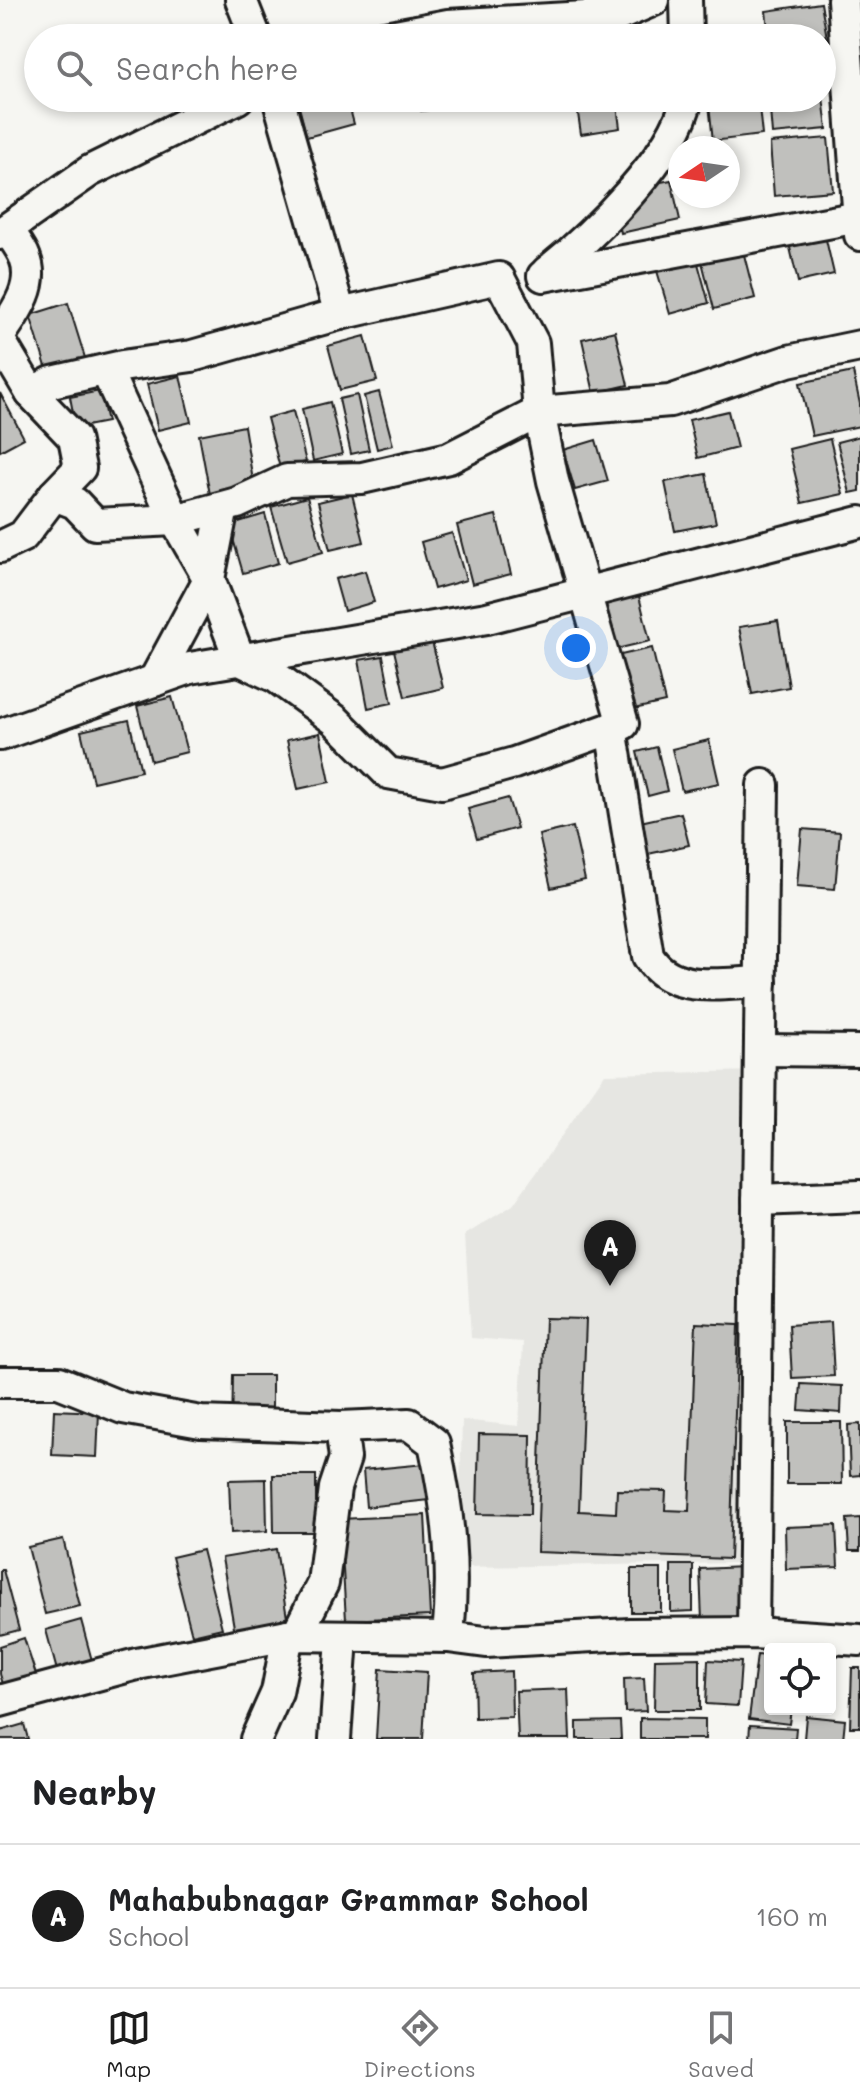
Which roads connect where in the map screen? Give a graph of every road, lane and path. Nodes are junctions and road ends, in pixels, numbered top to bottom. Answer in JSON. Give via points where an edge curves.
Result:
{"nodes":[{"id":1,"x":241,"y":0,"type":"edge"},
{"id":2,"x":654,"y":0,"type":"edge"},
{"id":3,"x":686,"y":0,"type":"edge"},
{"id":4,"x":843,"y":0,"type":"edge"},
{"id":5,"x":250,"y":24,"type":"edge"},
{"id":6,"x":465,"y":24,"type":"edge"},
{"id":7,"x":687,"y":24,"type":"edge"},
{"id":8,"x":210,"y":112,"type":"edge"},
{"id":9,"x":282,"y":112,"type":"edge"},
{"id":10,"x":683,"y":112,"type":"edge"},
{"id":11,"x":859,"y":226,"type":"edge"},
{"id":12,"x":4,"y":232,"type":"edge"},
{"id":13,"x":543,"y":276,"type":"junction"},
{"id":14,"x":511,"y":301,"type":"junction"},
{"id":15,"x":340,"y":314,"type":"junction"},
{"id":16,"x":0,"y":338,"type":"edge"},
{"id":17,"x":860,"y":346,"type":"edge"},
{"id":18,"x":106,"y":370,"type":"junction"},
{"id":19,"x":31,"y":393,"type":"junction"},
{"id":20,"x":539,"y":412,"type":"junction"},
{"id":21,"x":54,"y":495,"type":"junction"},
{"id":22,"x":223,"y":507,"type":"junction"},
{"id":23,"x":175,"y":520,"type":"junction"},
{"id":24,"x":860,"y":522,"type":"edge"},
{"id":25,"x":0,"y":547,"type":"edge"},
{"id":26,"x":209,"y":579,"type":"junction"},
{"id":27,"x":585,"y":593,"type":"junction"},
{"id":28,"x":240,"y":660,"type":"junction"},
{"id":29,"x":154,"y":681,"type":"junction"},
{"id":30,"x":611,"y":728,"type":"junction"},
{"id":31,"x":0,"y":735,"type":"edge"},
{"id":32,"x":763,"y":785,"type":"dead end"},
{"id":33,"x":761,"y":982,"type":"junction"},
{"id":34,"x":760,"y":1050,"type":"junction"},
{"id":35,"x":860,"y":1051,"type":"edge"},
{"id":36,"x":860,"y":1196,"type":"edge"},
{"id":37,"x":758,"y":1200,"type":"junction"},
{"id":38,"x":0,"y":1382,"type":"edge"},
{"id":39,"x":341,"y":1427,"type":"junction"},
{"id":40,"x":753,"y":1633,"type":"junction"},
{"id":41,"x":292,"y":1636,"type":"junction"},
{"id":42,"x":448,"y":1637,"type":"junction"},
{"id":43,"x":342,"y":1638,"type":"junction"},
{"id":44,"x":860,"y":1640,"type":"edge"},
{"id":45,"x":0,"y":1701,"type":"edge"},
{"id":46,"x":256,"y":1739,"type":"edge"},
{"id":47,"x":335,"y":1739,"type":"edge"}],
"edges":[{"from":1,"to":5,"type":"street"},
{"from":2,"to":6,"type":"street","via":[[619,15]]},
{"from":3,"to":7,"type":"street"},
{"from":4,"to":11,"type":"street"},
{"from":8,"to":12,"type":"street","via":[[90,171]]},
{"from":9,"to":15,"type":"street"},
{"from":10,"to":13,"type":"street","via":[[662,154],[582,244]]},
{"from":11,"to":13,"type":"street"},
{"from":12,"to":16,"type":"street","via":[[26,259],[28,284]]},
{"from":13,"to":14,"type":"street"},
{"from":14,"to":15,"type":"street","via":[[499,278]]},
{"from":14,"to":20,"type":"street","via":[[533,343]]},
{"from":15,"to":18,"type":"street","via":[[192,356]]},
{"from":16,"to":19,"type":"street"},
{"from":17,"to":20,"type":"street","via":[[788,361],[670,401]]},
{"from":18,"to":19,"type":"street","via":[[52,382]]},
{"from":18,"to":23,"type":"street"},
{"from":19,"to":21,"type":"street","via":[[74,438],[80,468]]},
{"from":20,"to":22,"type":"street","via":[[449,458],[362,478],[287,480]]},
{"from":20,"to":27,"type":"street"},
{"from":21,"to":23,"type":"street","via":[[75,503],[95,524]]},
{"from":21,"to":25,"type":"street","via":[[23,536]]},
{"from":22,"to":23,"type":"street"},
{"from":22,"to":26,"type":"street"},
{"from":23,"to":26,"type":"street"},
{"from":24,"to":27,"type":"street"},
{"from":26,"to":28,"type":"street"},
{"from":26,"to":29,"type":"street"},
{"from":27,"to":28,"type":"street","via":[[487,618]]},
{"from":27,"to":30,"type":"street","via":[[623,724]]},
{"from":28,"to":29,"type":"street","via":[[190,668]]},
{"from":28,"to":30,"type":"street","via":[[276,677],[335,720],[388,773],[442,783]]},
{"from":29,"to":31,"type":"street"},
{"from":30,"to":33,"type":"street","via":[[648,956],[667,977],[690,984]]},
{"from":32,"to":33,"type":"street"},
{"from":33,"to":34,"type":"street"},
{"from":34,"to":35,"type":"street"},
{"from":34,"to":37,"type":"street"},
{"from":36,"to":37,"type":"street"},
{"from":37,"to":40,"type":"street"},
{"from":38,"to":39,"type":"street","via":[[59,1382],[123,1408],[201,1422]]},
{"from":39,"to":41,"type":"street","via":[[345,1458],[335,1488],[323,1583]]},
{"from":39,"to":42,"type":"street","via":[[409,1424],[434,1443],[448,1503],[453,1589]]},
{"from":40,"to":42,"type":"street","via":[[486,1642]]},
{"from":40,"to":44,"type":"street"},
{"from":41,"to":43,"type":"street"},
{"from":41,"to":45,"type":"street","via":[[137,1664]]},
{"from":41,"to":46,"type":"street","via":[[277,1692]]},
{"from":42,"to":43,"type":"street"},
{"from":43,"to":47,"type":"street"}]}
